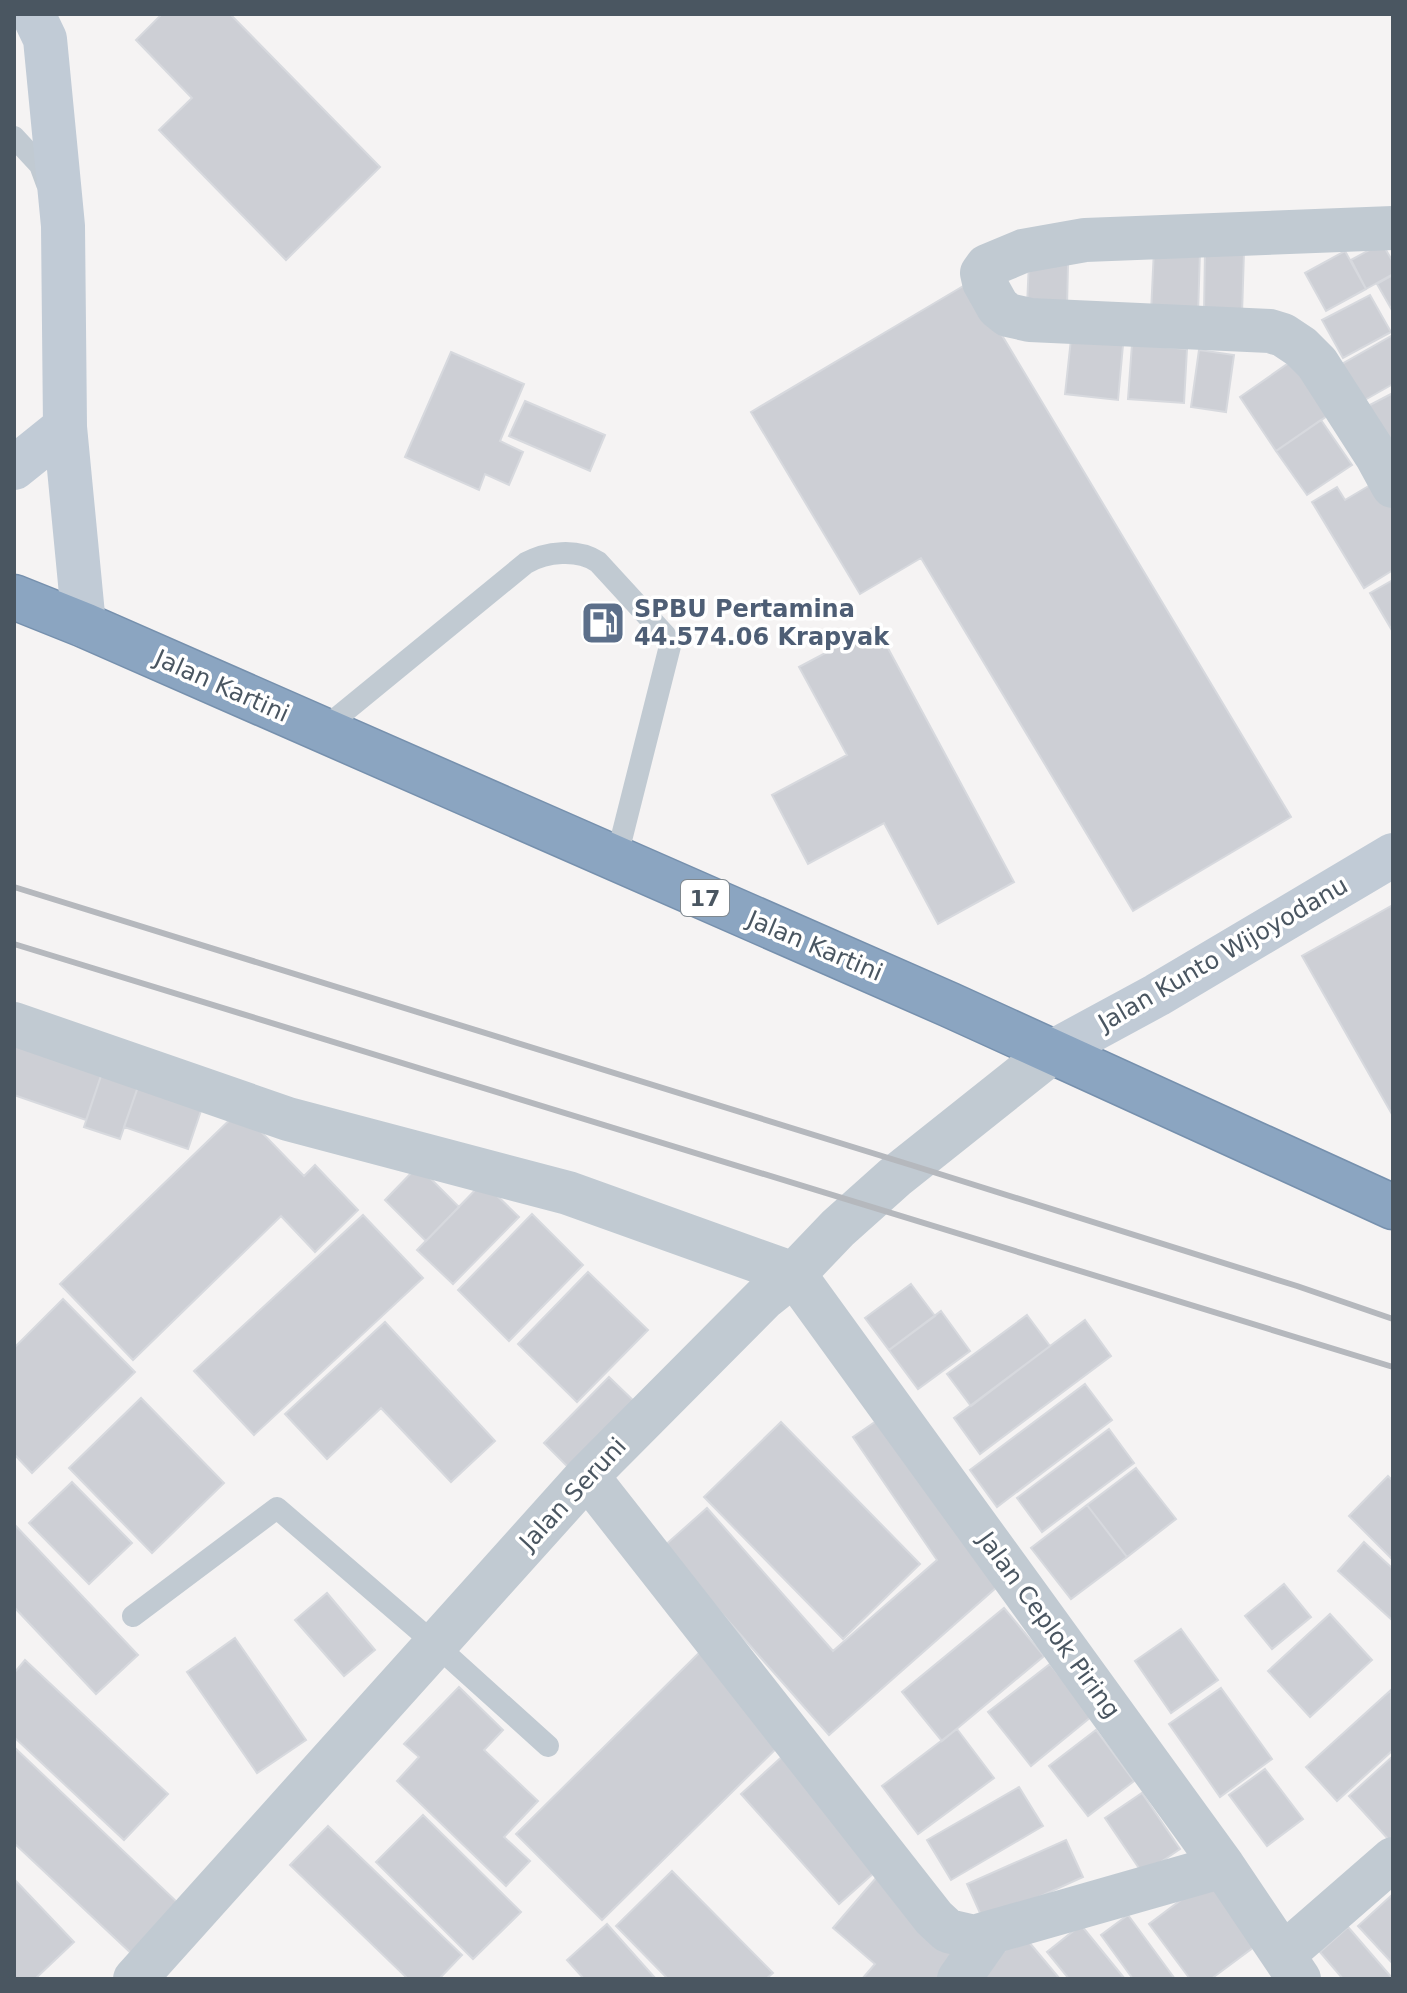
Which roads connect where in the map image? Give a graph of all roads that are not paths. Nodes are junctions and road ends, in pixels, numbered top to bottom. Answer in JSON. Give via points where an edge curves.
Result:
{"nodes":[{"id":1,"x":33,"y":14,"type":"edge"},
{"id":2,"x":14,"y":137,"type":"edge"},
{"id":3,"x":63,"y":226,"type":"junction"},
{"id":4,"x":1393,"y":228,"type":"edge"},
{"id":5,"x":65,"y":427,"type":"junction"},
{"id":6,"x":14,"y":468,"type":"edge"},
{"id":7,"x":1393,"y":486,"type":"edge"},
{"id":8,"x":14,"y":597,"type":"edge"},
{"id":9,"x":84,"y":625,"type":"junction"},
{"id":10,"x":322,"y":730,"type":"junction"},
{"id":11,"x":1393,"y":855,"type":"edge"},
{"id":12,"x":616,"y":860,"type":"junction"},
{"id":13,"x":14,"y":1024,"type":"edge"},
{"id":14,"x":1052,"y":1052,"type":"junction"},
{"id":15,"x":1393,"y":1207,"type":"edge"},
{"id":16,"x":794,"y":1274,"type":"junction"},
{"id":17,"x":587,"y":1476,"type":"junction"},
{"id":18,"x":133,"y":1616,"type":"dead end"},
{"id":19,"x":436,"y":1645,"type":"junction"},
{"id":20,"x":548,"y":1746,"type":"dead end"},
{"id":21,"x":1393,"y":1859,"type":"edge"},
{"id":22,"x":1223,"y":1866,"type":"junction"},
{"id":23,"x":991,"y":1933,"type":"junction"},
{"id":24,"x":1291,"y":1967,"type":"edge"},
{"id":25,"x":135,"y":1979,"type":"edge"},
{"id":26,"x":959,"y":1979,"type":"edge"}],
"edges":[{"from":1,"to":3,"type":"street","via":[[45,39]]},
{"from":2,"to":3,"type":"lane","via":[[40,165]]},
{"from":3,"to":5,"type":"street"},
{"from":4,"to":7,"type":"street","via":[[1085,240],[1023,251],[996,260],[982,273],[998,307],[1030,320],[1283,335],[1317,363]]},
{"from":5,"to":6,"type":"street"},
{"from":5,"to":9,"type":"street"},
{"from":8,"to":9,"type":"highway","name":"Jalan Kartini","number":"17"},
{"from":9,"to":10,"type":"highway","name":"Jalan Kartini","number":"17"},
{"from":10,"to":12,"type":"highway","name":"Jalan Kartini","number":"17"},
{"from":10,"to":12,"type":"lane","via":[[526,563],[574,553],[590,556],[670,646]]},
{"from":11,"to":14,"type":"street","name":"Jalan Kunto Wijoyodanu"},
{"from":12,"to":14,"type":"highway","name":"Jalan Kartini","number":"17"},
{"from":13,"to":16,"type":"street","via":[[288,1119],[568,1193]]},
{"from":14,"to":15,"type":"highway","name":"Jalan Kartini","number":"17"},
{"from":14,"to":16,"type":"street","name":"Jalan Seruni","via":[[884,1187]]},
{"from":16,"to":17,"type":"street","name":"Jalan Seruni"},
{"from":16,"to":22,"type":"street","name":"Jalan Ceplok Piring"},
{"from":17,"to":19,"type":"street","name":"Jalan Seruni"},
{"from":17,"to":23,"type":"street","via":[[934,1918],[960,1935]]},
{"from":18,"to":19,"type":"lane","via":[[277,1508]]},
{"from":19,"to":20,"type":"lane"},
{"from":19,"to":25,"type":"street","name":"Jalan Seruni"},
{"from":21,"to":24,"type":"street"},
{"from":22,"to":23,"type":"street"},
{"from":22,"to":24,"type":"street","name":"Jalan Ceplok Piring"},
{"from":23,"to":26,"type":"street"}]}
